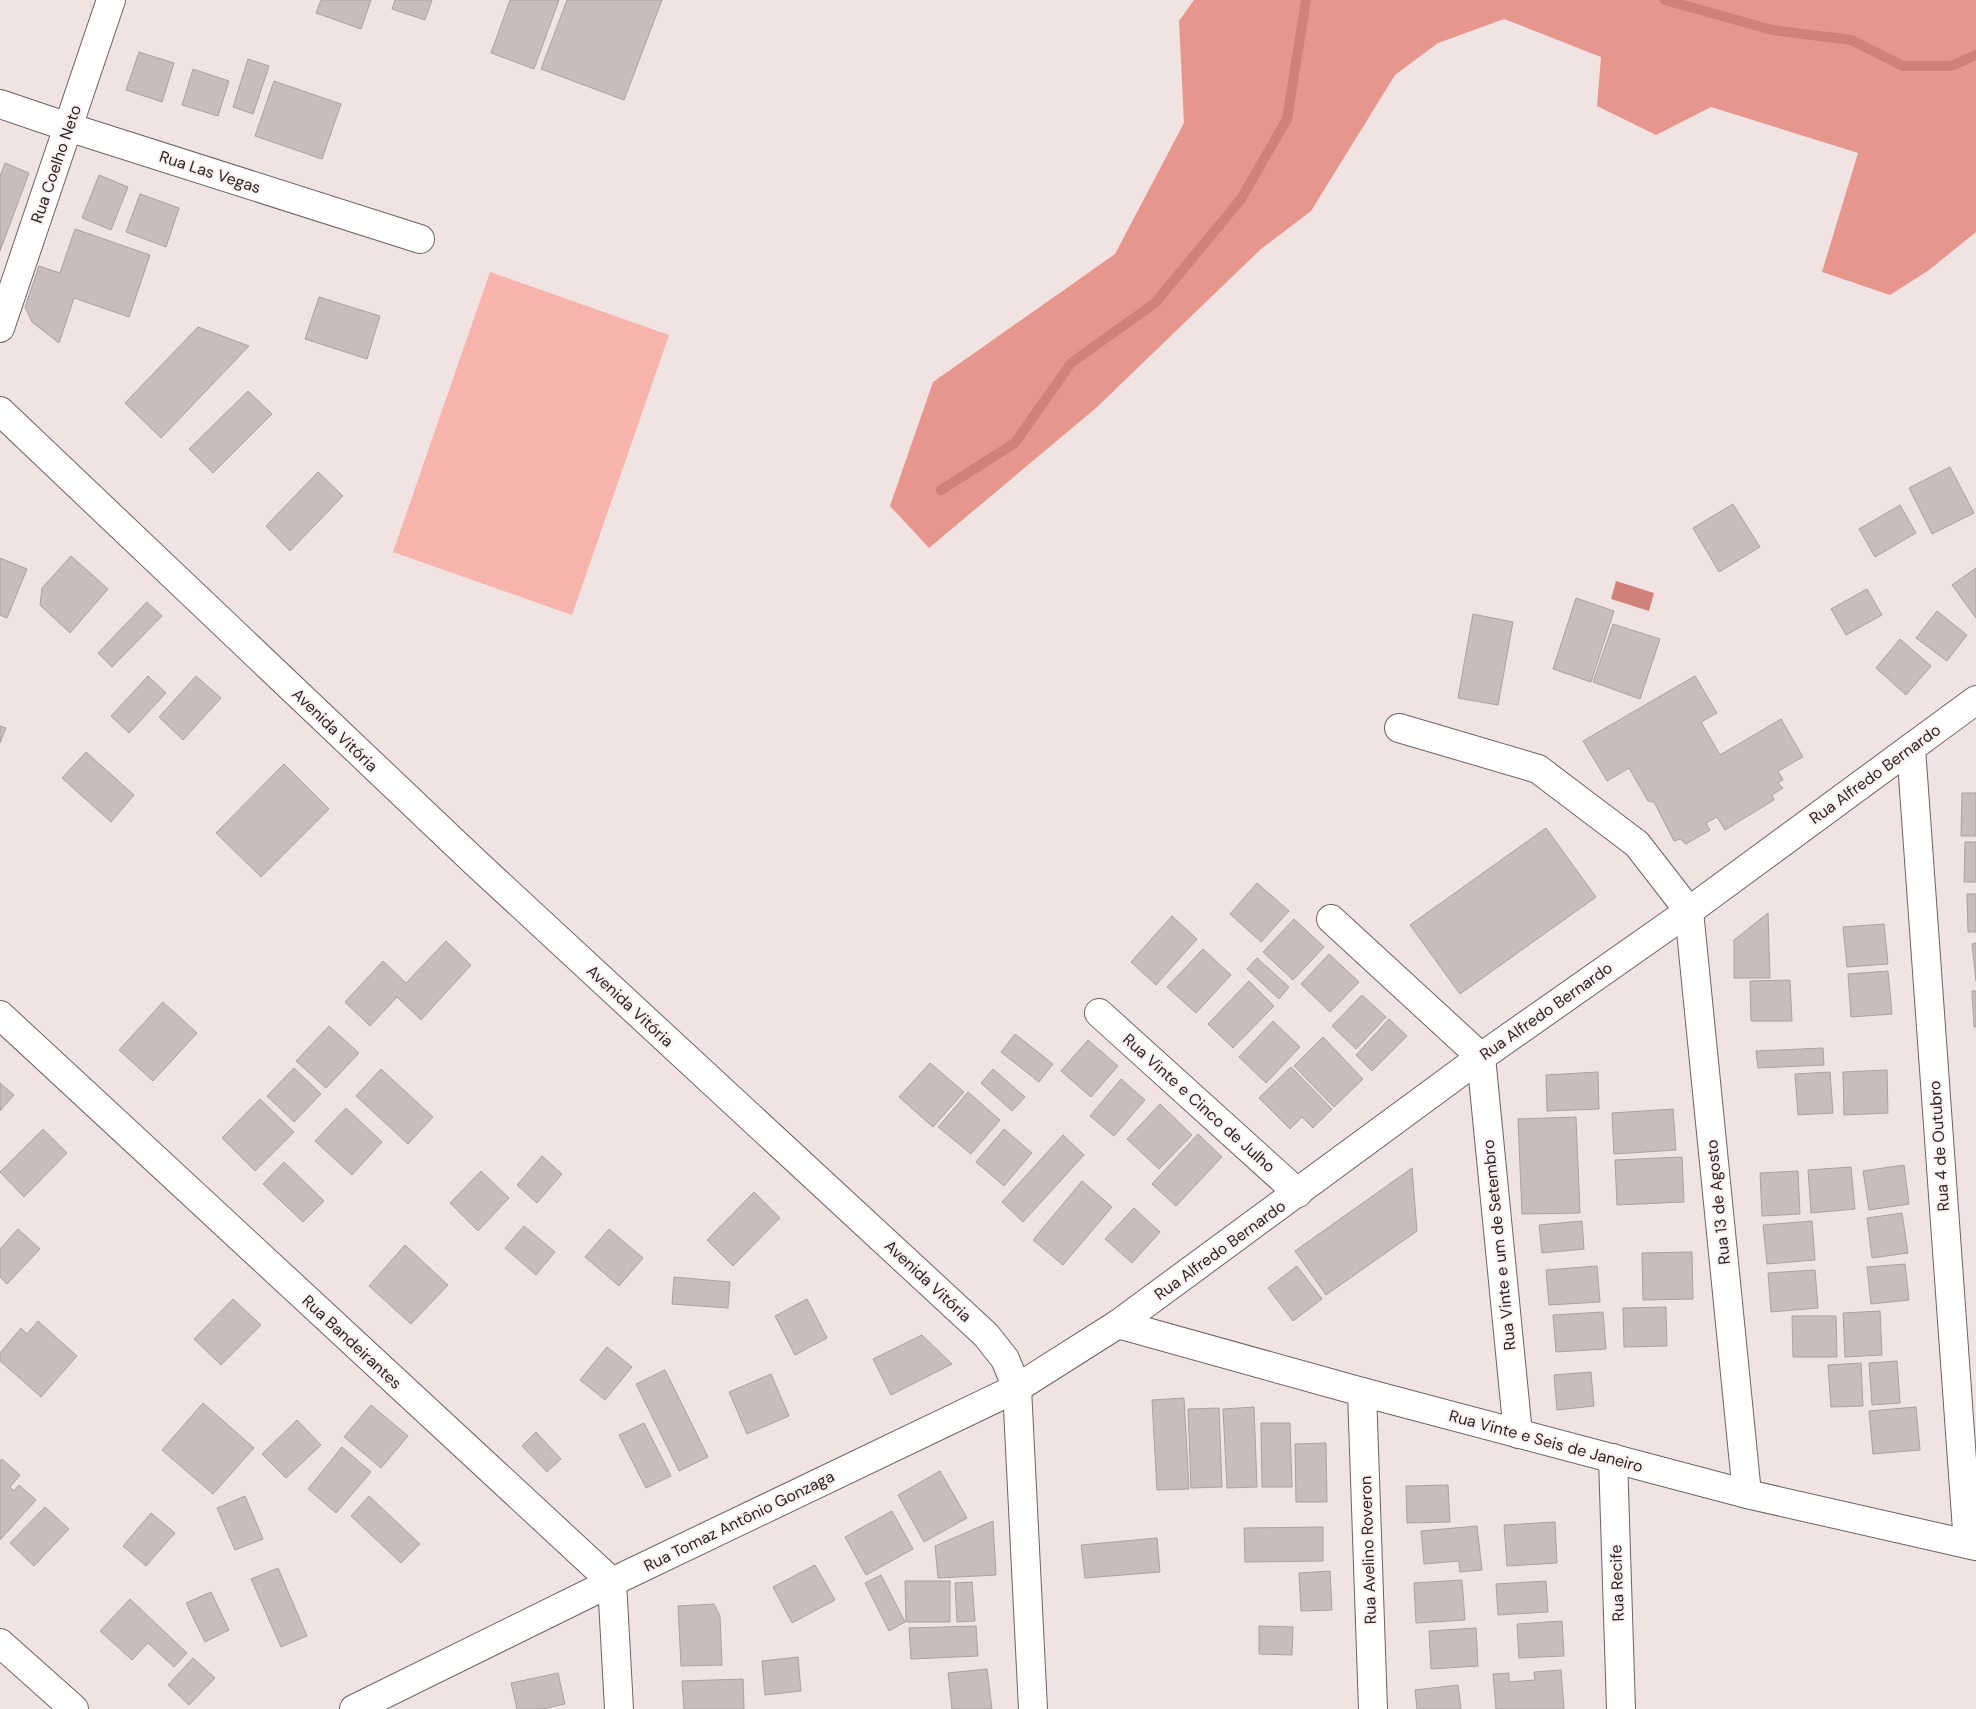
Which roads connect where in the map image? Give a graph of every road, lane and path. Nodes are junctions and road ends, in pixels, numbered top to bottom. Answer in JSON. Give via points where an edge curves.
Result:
{"nodes":[{"id":1,"x":111,"y":0,"type":"edge"},
{"id":2,"x":0,"y":104,"type":"edge"},
{"id":3,"x":68,"y":128,"type":"junction"},
{"id":4,"x":420,"y":239,"type":"dead end"},
{"id":5,"x":0,"y":328,"type":"edge"},
{"id":6,"x":0,"y":411,"type":"edge"},
{"id":7,"x":1976,"y":700,"type":"edge"},
{"id":8,"x":1398,"y":728,"type":"dead end"},
{"id":9,"x":1911,"y":748,"type":"junction"},
{"id":10,"x":1688,"y":911,"type":"junction"},
{"id":11,"x":1331,"y":919,"type":"dead end"},
{"id":12,"x":1099,"y":1013,"type":"dead end"},
{"id":13,"x":0,"y":1015,"type":"edge"},
{"id":14,"x":1481,"y":1057,"type":"junction"},
{"id":15,"x":1298,"y":1193,"type":"junction"},
{"id":16,"x":1118,"y":1324,"type":"junction"},
{"id":17,"x":1017,"y":1388,"type":"junction"},
{"id":18,"x":1362,"y":1392,"type":"junction"},
{"id":19,"x":1518,"y":1434,"type":"junction"},
{"id":20,"x":1613,"y":1458,"type":"junction"},
{"id":21,"x":1747,"y":1494,"type":"junction"},
{"id":22,"x":1972,"y":1545,"type":"edge"},
{"id":23,"x":612,"y":1582,"type":"junction"},
{"id":24,"x":0,"y":1643,"type":"edge"},
{"id":25,"x":74,"y":1709,"type":"edge"},
{"id":26,"x":354,"y":1709,"type":"edge"},
{"id":27,"x":620,"y":1709,"type":"edge"},
{"id":28,"x":1033,"y":1709,"type":"edge"},
{"id":29,"x":1373,"y":1709,"type":"edge"},
{"id":30,"x":1621,"y":1709,"type":"edge"}],
"edges":[{"from":1,"to":3,"type":"street","name":"Rua Coelho Neto"},
{"from":2,"to":3,"type":"street","name":"Rua Las Vegas"},
{"from":3,"to":4,"type":"street","name":"Rua Las Vegas"},
{"from":3,"to":5,"type":"street","name":"Rua Coelho Neto"},
{"from":6,"to":17,"type":"street","name":"Avenida Vitória","via":[[477,864],[986,1335],[1005,1359]]},
{"from":7,"to":9,"type":"street","name":"Rua Alfredo Bernardo"},
{"from":8,"to":10,"type":"street","via":[[1538,769],[1637,844]]},
{"from":9,"to":10,"type":"street","name":"Rua Alfredo Bernardo"},
{"from":9,"to":22,"type":"street","name":"Rua 4 de Outubro"},
{"from":10,"to":14,"type":"street","name":"Rua Alfredo Bernardo"},
{"from":10,"to":21,"type":"street","name":"Rua 13 de Agosto"},
{"from":11,"to":14,"type":"street"},
{"from":12,"to":15,"type":"street","name":"Rua Vinte e Cinco de Julho"},
{"from":13,"to":23,"type":"street","name":"Rua Bandeirantes"},
{"from":14,"to":15,"type":"street","name":"Rua Alfredo Bernardo"},
{"from":14,"to":19,"type":"street","name":"Rua Vinte e um de Setembro"},
{"from":15,"to":16,"type":"street","name":"Rua Alfredo Bernardo"},
{"from":16,"to":17,"type":"street","name":"Rua Tomaz Antônio Gonzaga"},
{"from":16,"to":18,"type":"street","name":"Rua Vinte e Seis de Janeiro"},
{"from":17,"to":23,"type":"street","name":"Rua Tomaz Antônio Gonzaga"},
{"from":17,"to":28,"type":"street","name":"Avenida Vitória"},
{"from":18,"to":19,"type":"street","name":"Rua Vinte e Seis de Janeiro"},
{"from":18,"to":29,"type":"street","name":"Rua Avelino Roveron"},
{"from":19,"to":20,"type":"street","name":"Rua Vinte e Seis de Janeiro"},
{"from":20,"to":21,"type":"street","name":"Rua Vinte e Seis de Janeiro"},
{"from":20,"to":30,"type":"street","name":"Rua Recife"},
{"from":21,"to":22,"type":"street","name":"Rua Vinte e Seis de Janeiro"},
{"from":23,"to":26,"type":"street","name":"Rua Tomaz Antônio Gonzaga"},
{"from":23,"to":27,"type":"street"},
{"from":24,"to":25,"type":"street"}]}
